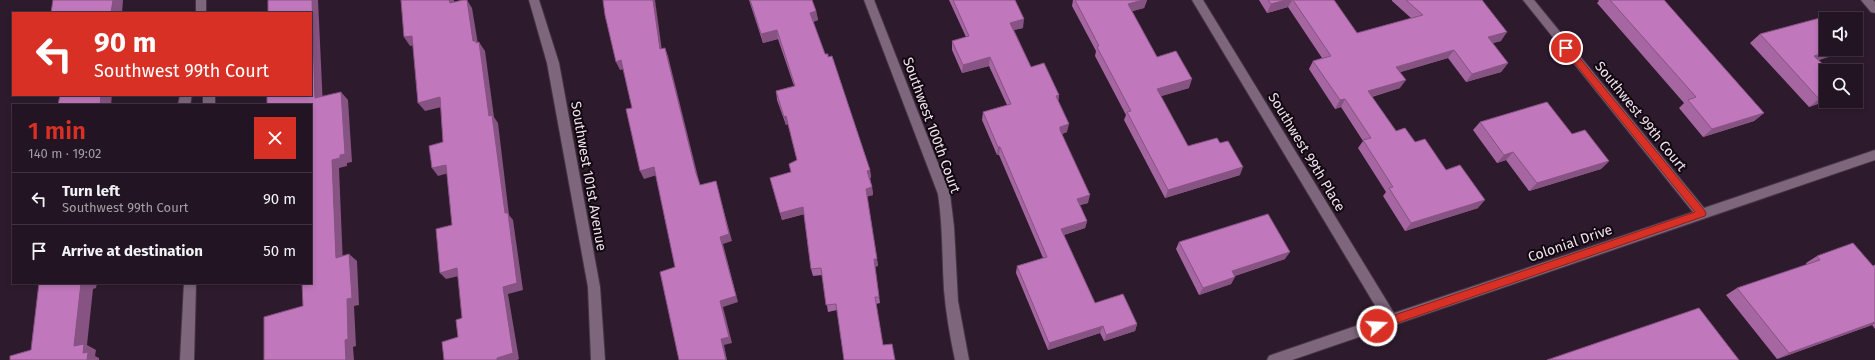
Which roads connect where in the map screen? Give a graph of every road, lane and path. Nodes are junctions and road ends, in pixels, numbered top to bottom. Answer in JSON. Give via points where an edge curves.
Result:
{"nodes":[{"id":1,"x":201,"y":0,"type":"edge"},
{"id":2,"x":534,"y":0,"type":"edge"},
{"id":3,"x":869,"y":0,"type":"edge"},
{"id":4,"x":1197,"y":0,"type":"edge"},
{"id":5,"x":1528,"y":0,"type":"edge"},
{"id":6,"x":1866,"y":0,"type":"edge"},
{"id":7,"x":1875,"y":9,"type":"edge"},
{"id":8,"x":201,"y":12,"type":"edge"},
{"id":9,"x":1875,"y":155,"type":"edge"},
{"id":10,"x":1702,"y":214,"type":"junction"},
{"id":11,"x":190,"y":284,"type":"edge"},
{"id":12,"x":1392,"y":320,"type":"junction"},
{"id":13,"x":187,"y":360,"type":"edge"},
{"id":14,"x":598,"y":360,"type":"edge"},
{"id":15,"x":962,"y":360,"type":"edge"},
{"id":16,"x":1274,"y":360,"type":"edge"}],
"edges":[{"from":1,"to":8,"type":"street"},
{"from":2,"to":14,"type":"street","name":"Southwest 101st Avenue","via":[[553,63],[594,287],[598,318]]},
{"from":3,"to":15,"type":"street","name":"Southwest 100th Court","via":[[944,194],[950,228],[952,310]]},
{"from":4,"to":12,"type":"street","name":"Southwest 99th Place"},
{"from":5,"to":10,"type":"street","name":"Southwest 99th Court"},
{"from":6,"to":7,"type":"street"},
{"from":9,"to":10,"type":"street","name":"Colonial Drive"},
{"from":10,"to":12,"type":"street","name":"Colonial Drive"},
{"from":11,"to":13,"type":"street"},
{"from":12,"to":16,"type":"street","name":"Colonial Drive"}]}
